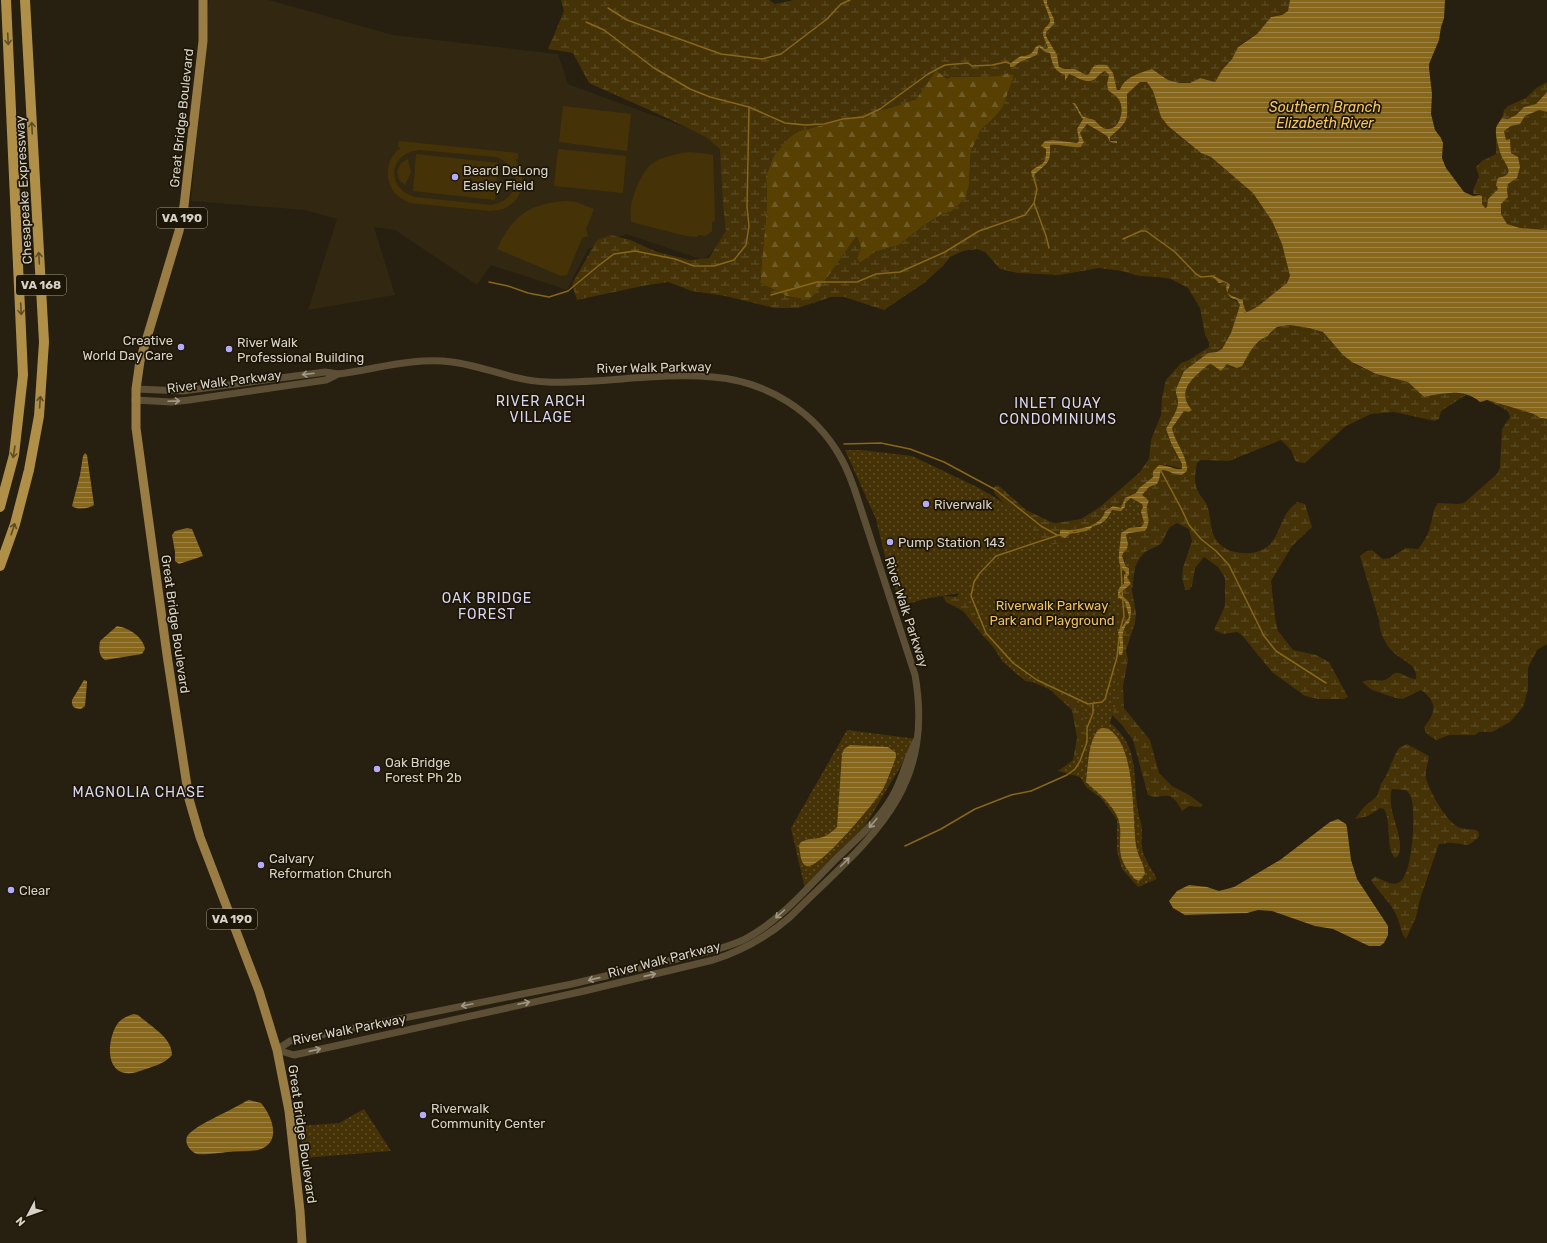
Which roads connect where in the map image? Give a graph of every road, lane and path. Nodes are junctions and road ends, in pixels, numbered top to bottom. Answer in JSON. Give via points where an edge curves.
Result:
{"nodes":[{"id":1,"x":6,"y":0,"type":"edge"},
{"id":2,"x":25,"y":0,"type":"edge"},
{"id":3,"x":203,"y":0,"type":"edge"},
{"id":4,"x":338,"y":374,"type":"junction"},
{"id":5,"x":136,"y":389,"type":"junction"},
{"id":6,"x":135,"y":400,"type":"junction"},
{"id":7,"x":0,"y":507,"type":"edge"},
{"id":8,"x":0,"y":566,"type":"edge"},
{"id":9,"x":917,"y":739,"type":"junction"},
{"id":10,"x":277,"y":1050,"type":"junction"},
{"id":11,"x":302,"y":1243,"type":"edge"}],
"edges":[{"from":1,"to":7,"type":"highway","name":"Chesapeake Expressway","number":"VA 168","one_way":true,"via":[[23,375],[14,455]]},
{"from":8,"to":2,"type":"highway","name":"Chesapeake Expressway","number":"VA 168","one_way":true,"via":[[15,524],[29,470],[39,416],[44,342]]},
{"from":3,"to":5,"type":"main road","name":"Great Bridge Boulevard","number":"VA 190","via":[[204,36],[184,206],[145,342]]},
{"from":4,"to":5,"type":"street","name":"River Walk Parkway","one_way":true,"via":[[325,372],[183,391]]},
{"from":6,"to":4,"type":"street","name":"River Walk Parkway","one_way":true,"via":[[189,400],[326,380]]},
{"from":4,"to":9,"type":"street","name":"River Walk Parkway","via":[[442,361],[543,382],[713,376],[753,384],[784,399],[799,409],[823,432],[850,476],[912,663],[919,703]]},
{"from":5,"to":6,"type":"main road","name":"Great Bridge Boulevard","number":"VA 190"},
{"from":6,"to":10,"type":"main road","name":"Great Bridge Boulevard","number":"VA 190","via":[[140,461],[189,799],[200,837],[259,990]]},
{"from":9,"to":10,"type":"street","name":"River Walk Parkway","one_way":true,"via":[[900,783],[868,828],[780,915],[737,943],[572,984],[290,1041]]},
{"from":10,"to":9,"type":"street","name":"River Walk Parkway","one_way":true,"via":[[294,1055],[713,960],[743,949],[778,928],[878,828],[906,784]]},
{"from":10,"to":11,"type":"main road","name":"Great Bridge Boulevard","number":"VA 190","via":[[289,1111]]}]}
